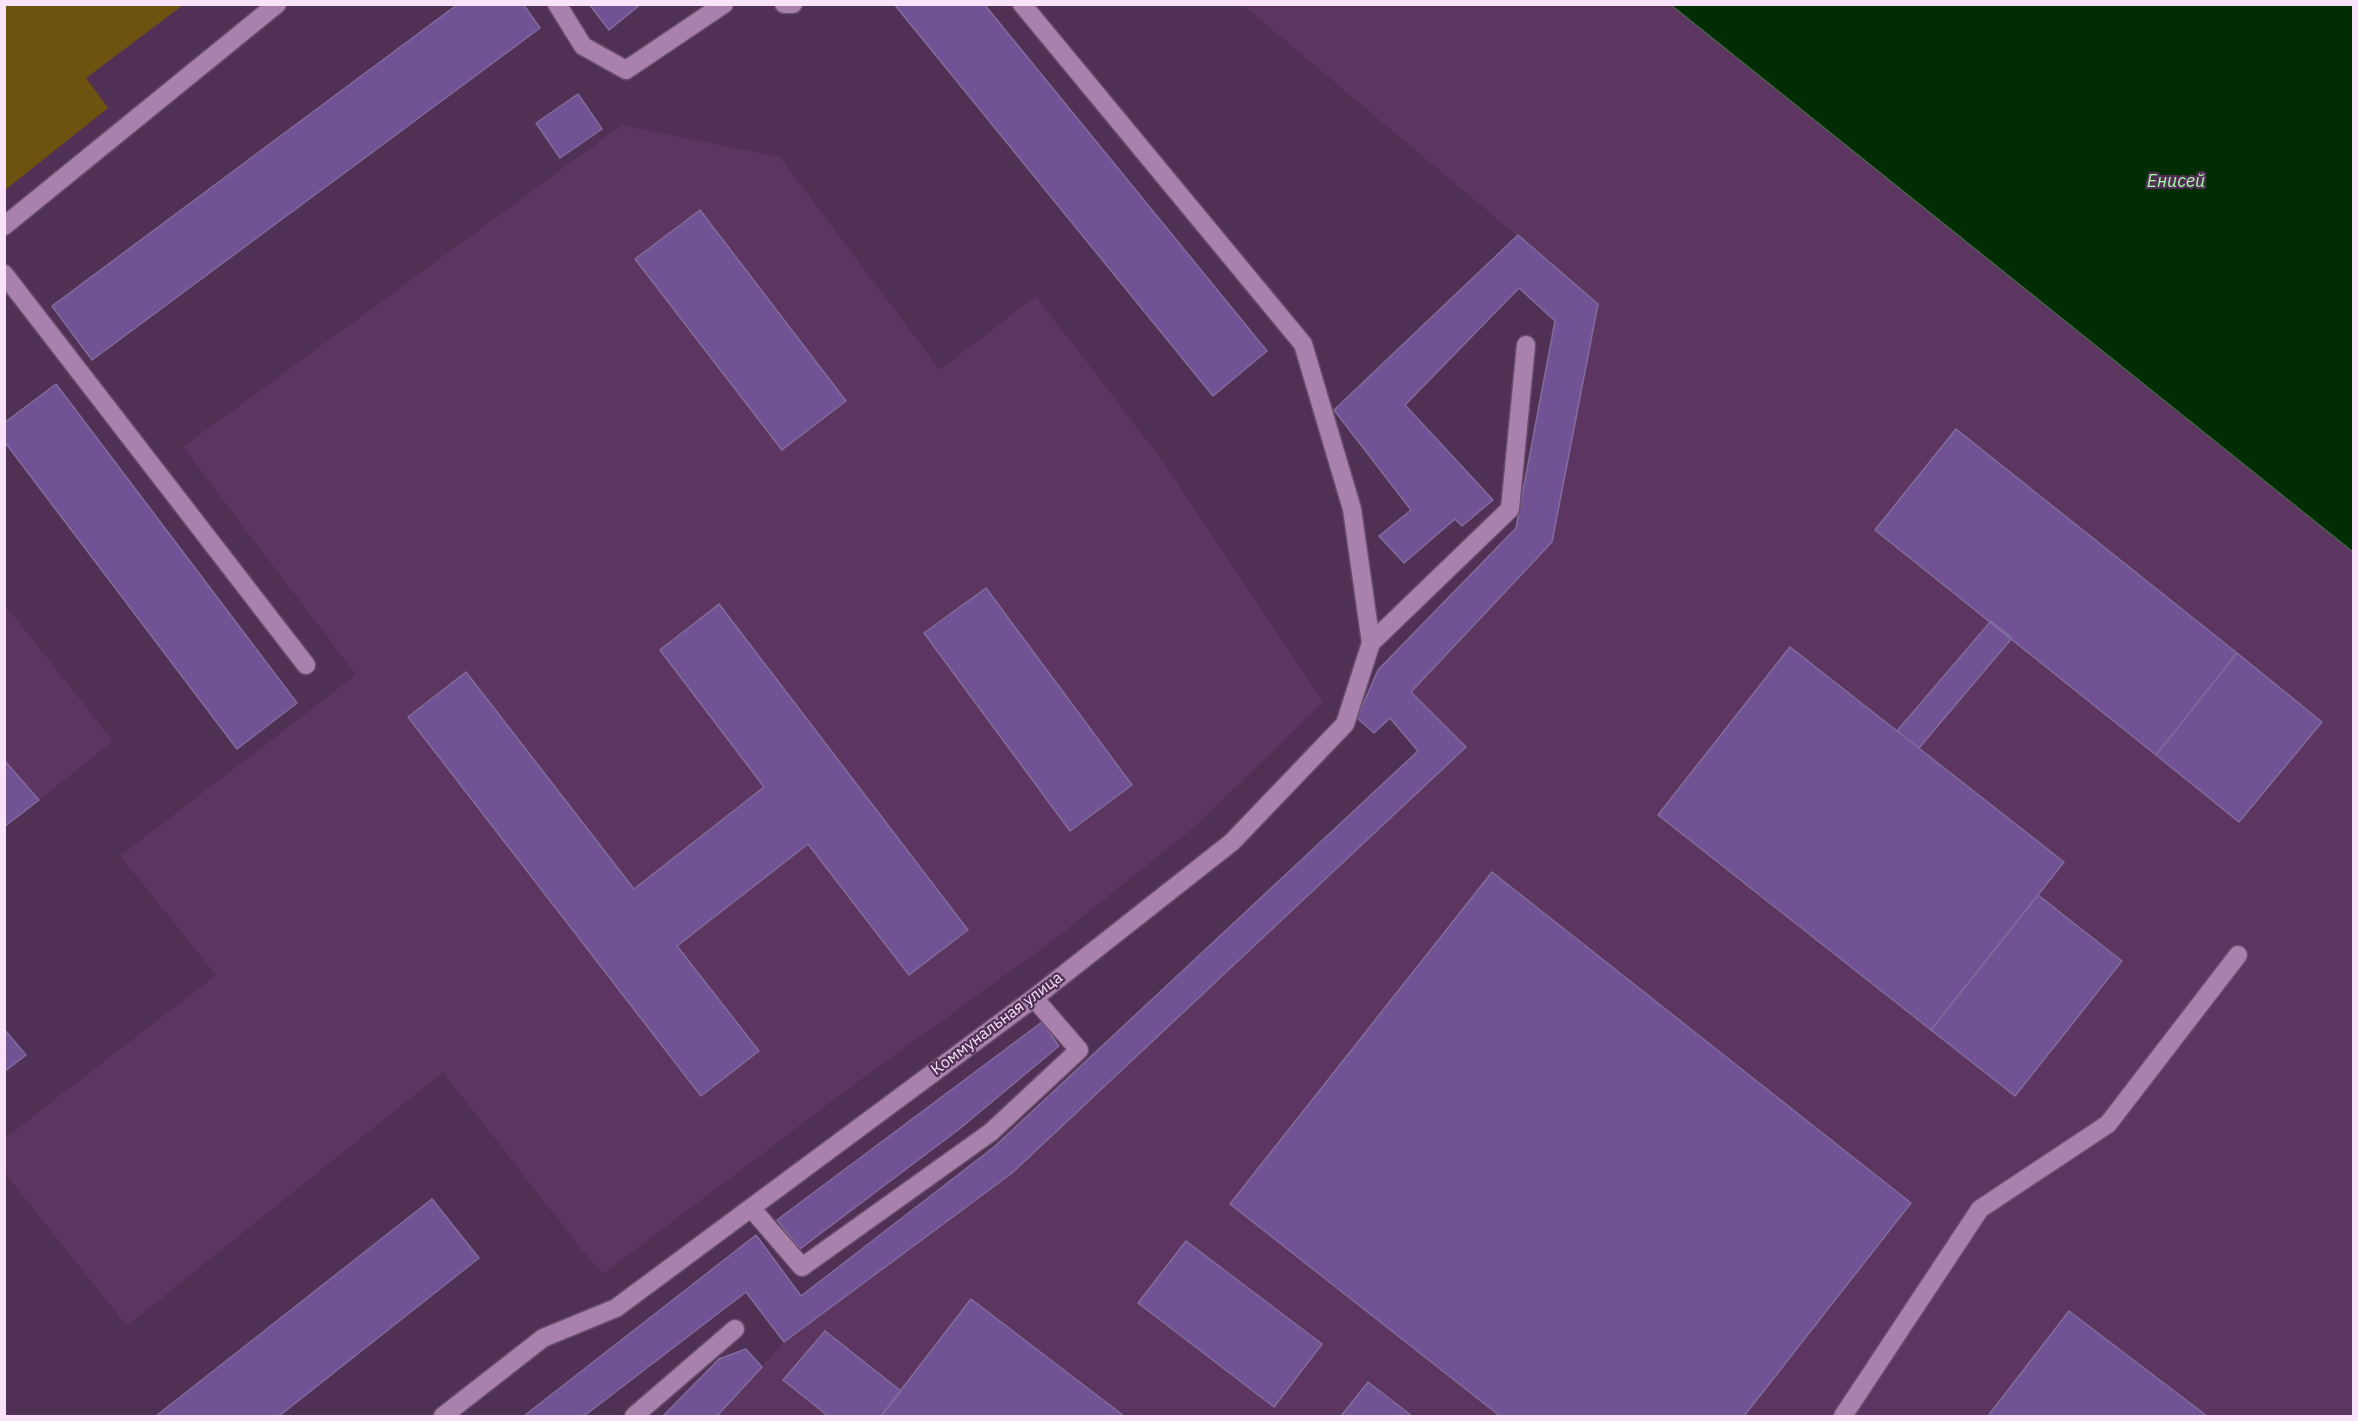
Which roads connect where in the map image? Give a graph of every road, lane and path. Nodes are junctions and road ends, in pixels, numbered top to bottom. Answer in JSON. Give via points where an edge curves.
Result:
{"nodes":[{"id":1,"x":278,"y":4,"type":"edge"},
{"id":2,"x":557,"y":4,"type":"edge"},
{"id":3,"x":724,"y":4,"type":"edge"},
{"id":4,"x":784,"y":4,"type":"edge"},
{"id":5,"x":793,"y":4,"type":"edge"},
{"id":6,"x":1022,"y":4,"type":"edge"},
{"id":7,"x":4,"y":226,"type":"edge"},
{"id":8,"x":4,"y":274,"type":"edge"},
{"id":9,"x":1526,"y":345,"type":"dead end"},
{"id":10,"x":1371,"y":643,"type":"junction"},
{"id":11,"x":306,"y":665,"type":"dead end"},
{"id":12,"x":2238,"y":955,"type":"dead end"},
{"id":13,"x":1034,"y":998,"type":"junction"},
{"id":14,"x":752,"y":1209,"type":"junction"},
{"id":15,"x":735,"y":1329,"type":"dead end"},
{"id":16,"x":443,"y":1416,"type":"edge"},
{"id":17,"x":634,"y":1416,"type":"edge"},
{"id":18,"x":1844,"y":1416,"type":"edge"}],
"edges":[{"from":1,"to":7,"type":"street"},
{"from":2,"to":3,"type":"street","via":[[583,46],[626,70]]},
{"from":4,"to":5,"type":"street"},
{"from":6,"to":10,"type":"street","name":"Коммунальная улица","via":[[1303,344],[1352,508]]},
{"from":8,"to":11,"type":"street"},
{"from":9,"to":10,"type":"street","via":[[1510,510]]},
{"from":10,"to":13,"type":"street","name":"Коммунальная улица","via":[[1345,724],[1232,842]]},
{"from":12,"to":18,"type":"street","via":[[2108,1124],[1980,1209]]},
{"from":13,"to":14,"type":"street","name":"Коммунальная улица"},
{"from":13,"to":14,"type":"street","via":[[1079,1050],[991,1132],[802,1267]]},
{"from":14,"to":16,"type":"street","name":"Коммунальная улица","via":[[616,1308],[543,1338]]},
{"from":15,"to":17,"type":"street"}]}
